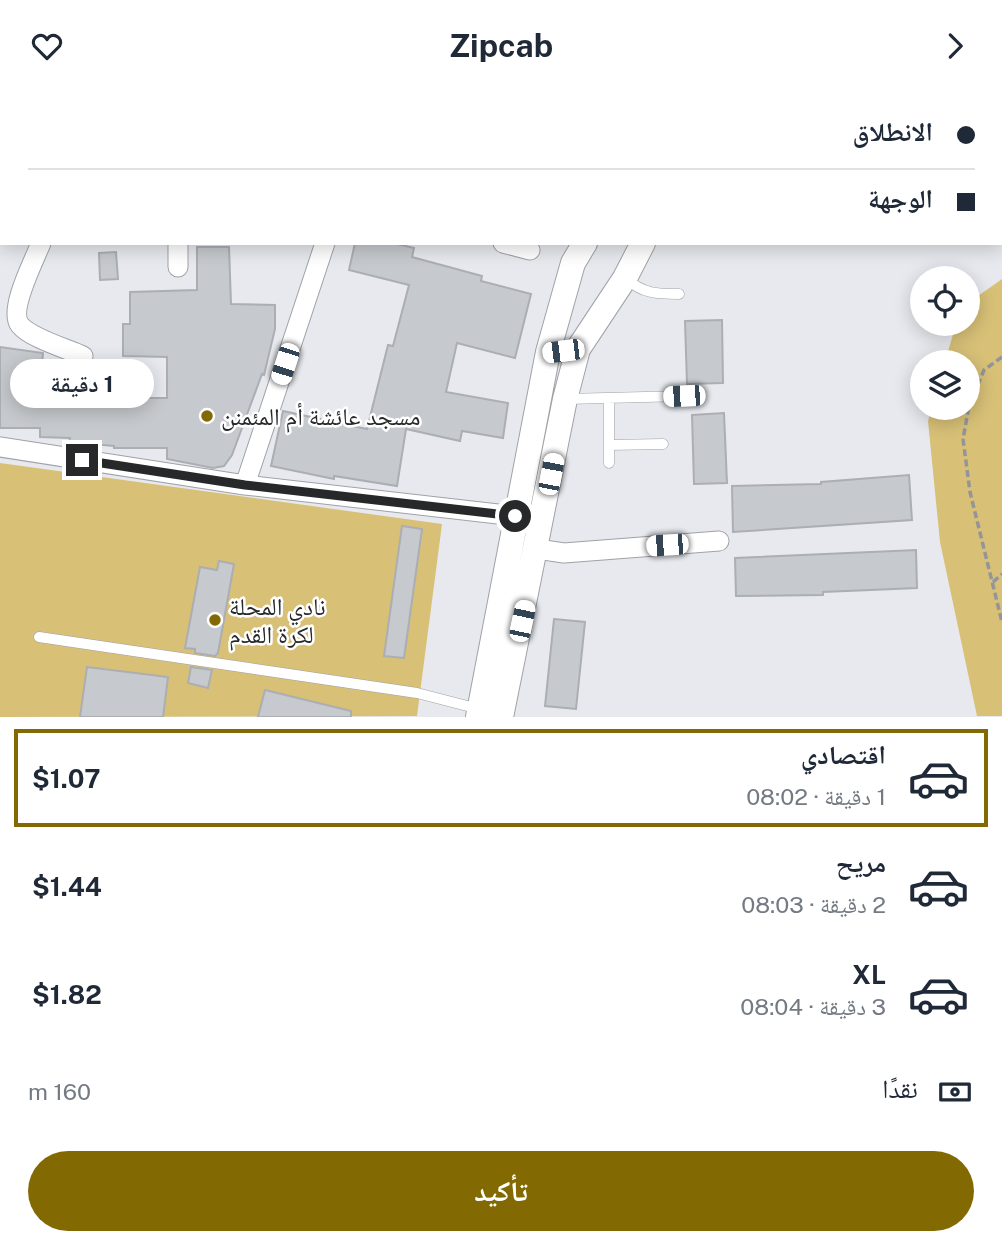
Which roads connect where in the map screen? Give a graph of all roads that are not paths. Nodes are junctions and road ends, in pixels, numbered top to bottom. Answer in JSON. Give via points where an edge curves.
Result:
{"nodes":[{"id":1,"x":40,"y":245,"type":"edge"},
{"id":2,"x":178,"y":245,"type":"edge"},
{"id":3,"x":324,"y":245,"type":"edge"},
{"id":4,"x":511,"y":245,"type":"edge"},
{"id":5,"x":584,"y":245,"type":"edge"},
{"id":6,"x":642,"y":245,"type":"edge"},
{"id":7,"x":530,"y":250,"type":"dead end"},
{"id":8,"x":178,"y":267,"type":"dead end"},
{"id":9,"x":625,"y":278,"type":"junction"},
{"id":10,"x":679,"y":294,"type":"dead end"},
{"id":11,"x":578,"y":349,"type":"junction"},
{"id":12,"x":548,"y":352,"type":"junction"},
{"id":13,"x":83,"y":356,"type":"dead end"},
{"id":14,"x":684,"y":396,"type":"dead end"},
{"id":15,"x":608,"y":398,"type":"junction"},
{"id":16,"x":565,"y":399,"type":"junction"},
{"id":17,"x":663,"y":444,"type":"dead end"},
{"id":18,"x":609,"y":445,"type":"junction"},
{"id":19,"x":0,"y":447,"type":"edge"},
{"id":20,"x":609,"y":463,"type":"dead end"},
{"id":21,"x":245,"y":485,"type":"junction"},
{"id":22,"x":515,"y":516,"type":"junction"},
{"id":23,"x":719,"y":541,"type":"dead end"},
{"id":24,"x":537,"y":549,"type":"junction"},
{"id":25,"x":40,"y":637,"type":"dead end"},
{"id":26,"x":486,"y":714,"type":"edge"}],
"edges":[{"from":1,"to":13,"type":"street","via":[[17,305],[17,320],[26,330]]},
{"from":2,"to":8,"type":"street"},
{"from":3,"to":21,"type":"street"},
{"from":4,"to":7,"type":"street"},
{"from":5,"to":12,"type":"street","via":[[573,263]]},
{"from":6,"to":9,"type":"street"},
{"from":9,"to":10,"type":"lane","via":[[651,293]]},
{"from":9,"to":11,"type":"street"},
{"from":11,"to":12,"type":"street"},
{"from":11,"to":16,"type":"street"},
{"from":12,"to":22,"type":"street"},
{"from":14,"to":15,"type":"lane"},
{"from":15,"to":16,"type":"lane"},
{"from":15,"to":18,"type":"lane"},
{"from":16,"to":24,"type":"street"},
{"from":17,"to":18,"type":"lane"},
{"from":18,"to":20,"type":"lane"},
{"from":19,"to":21,"type":"street"},
{"from":21,"to":22,"type":"street"},
{"from":22,"to":26,"type":"street"},
{"from":23,"to":24,"type":"street","via":[[564,554]]},
{"from":24,"to":26,"type":"street"},
{"from":25,"to":26,"type":"lane","via":[[417,693]]}]}
